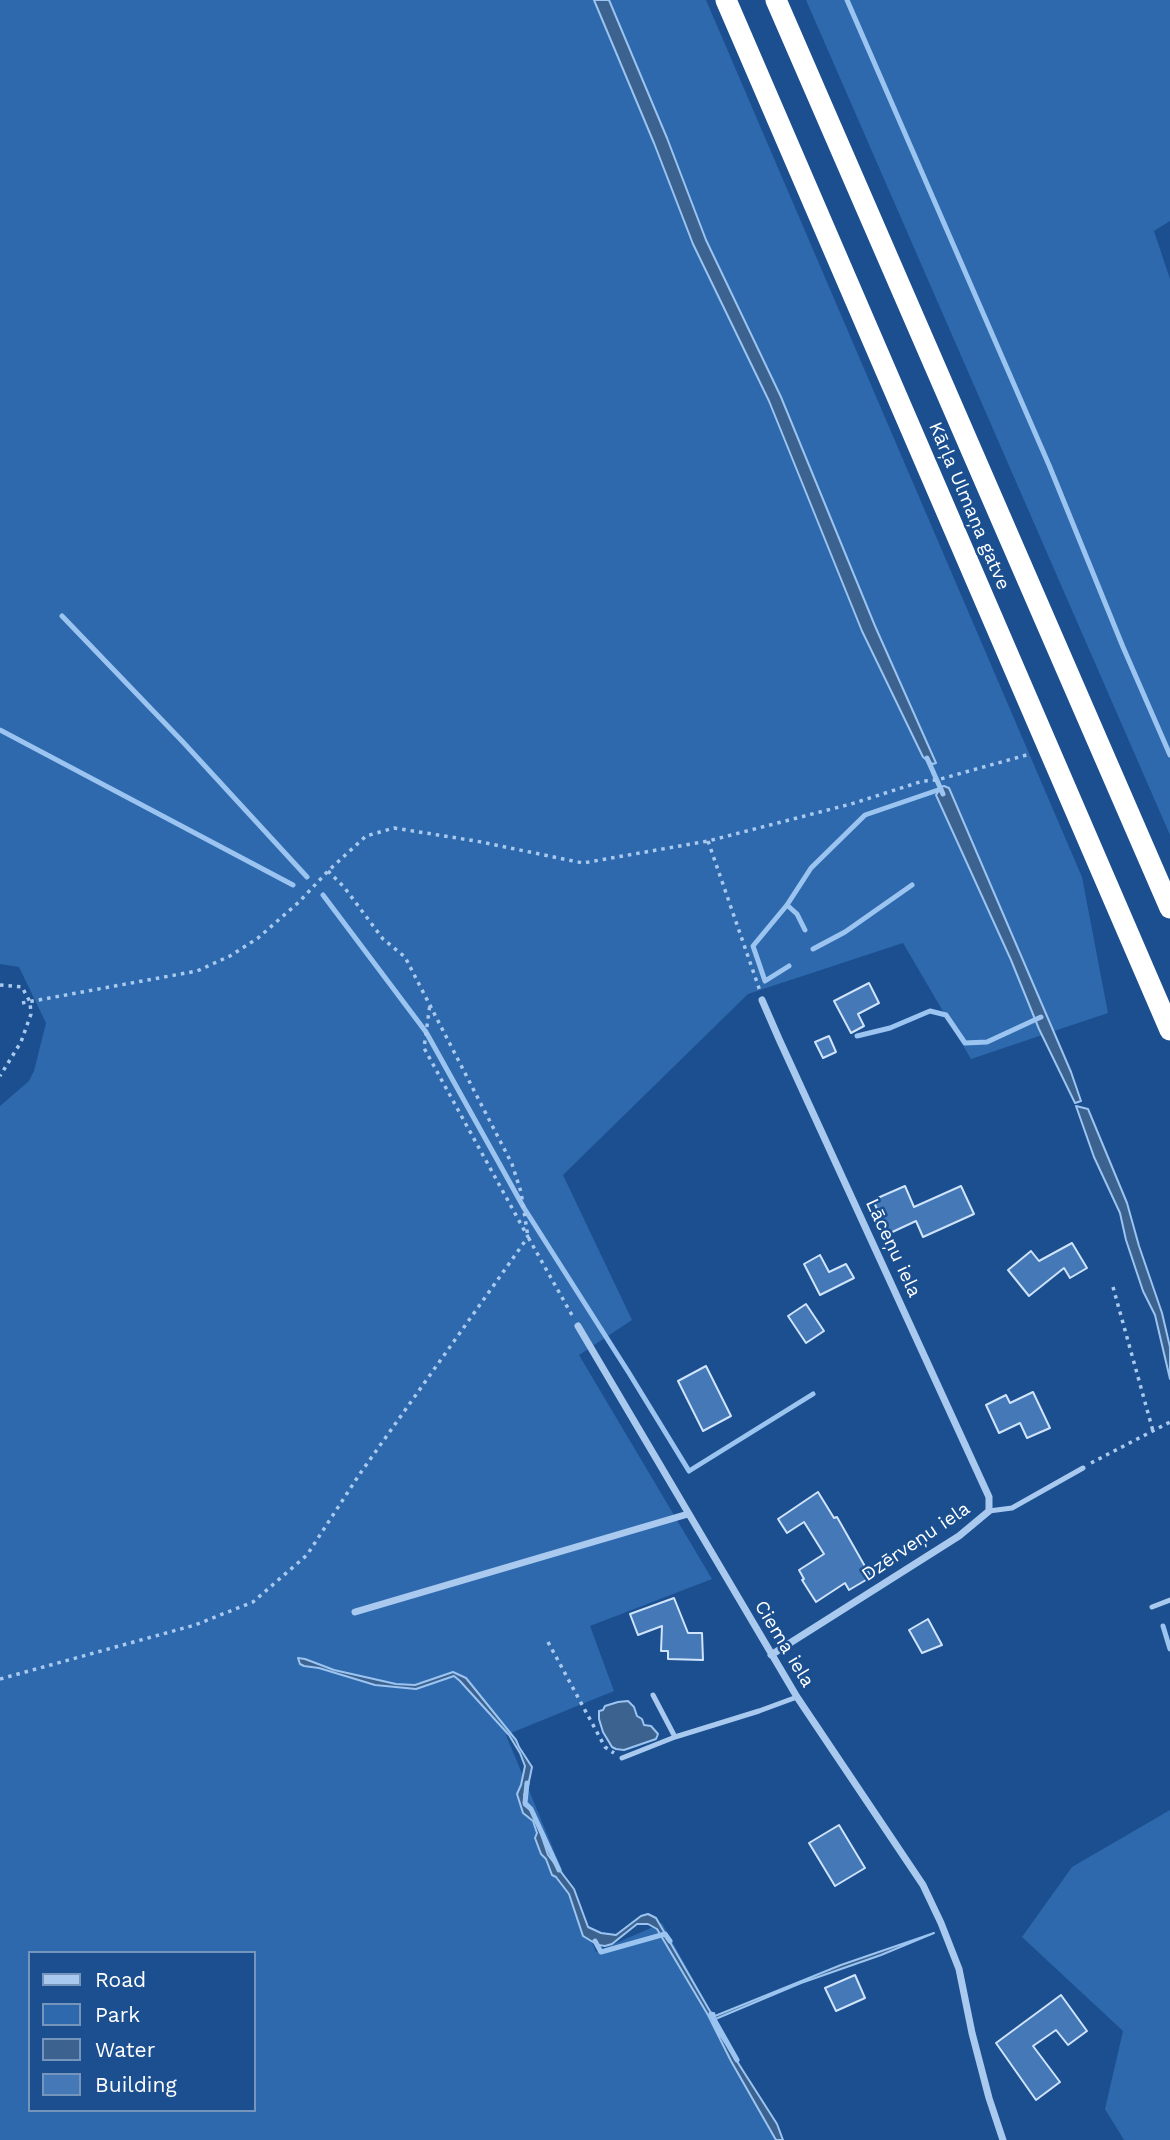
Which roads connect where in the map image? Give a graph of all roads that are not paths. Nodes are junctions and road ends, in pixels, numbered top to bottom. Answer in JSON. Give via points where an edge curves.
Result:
{"nodes":[{"id":1,"x":726,"y":0,"type":"edge"},
{"id":2,"x":776,"y":0,"type":"edge"},
{"id":3,"x":1170,"y":908,"type":"edge"},
{"id":4,"x":762,"y":1000,"type":"road end"},
{"id":5,"x":1170,"y":1030,"type":"edge"},
{"id":6,"x":578,"y":1326,"type":"road end"},
{"id":7,"x":1083,"y":1468,"type":"road end"},
{"id":8,"x":989,"y":1511,"type":"junction"},
{"id":9,"x":688,"y":1514,"type":"junction"},
{"id":10,"x":1170,"y":1600,"type":"edge"},
{"id":11,"x":1152,"y":1607,"type":"dead end"},
{"id":12,"x":355,"y":1612,"type":"dead end"},
{"id":13,"x":771,"y":1655,"type":"junction"},
{"id":14,"x":653,"y":1695,"type":"dead end"},
{"id":15,"x":797,"y":1697,"type":"junction"},
{"id":16,"x":675,"y":1737,"type":"junction"},
{"id":17,"x":622,"y":1758,"type":"road end"},
{"id":18,"x":1003,"y":2140,"type":"edge"}],
"edges":[{"from":1,"to":5,"type":"highway","name":"Kārļa Ulmaņa gatve"},
{"from":2,"to":3,"type":"highway","name":"Kārļa Ulmaņa gatve"},
{"from":4,"to":8,"type":"street","name":"Lāceņu iela","via":[[982,1479]]},
{"from":6,"to":9,"type":"street","name":"Ciema iela"},
{"from":7,"to":8,"type":"lane","name":"Dzērveņu iela","via":[[1012,1508]]},
{"from":8,"to":13,"type":"street","name":"Dzērveņu iela","via":[[960,1536]]},
{"from":9,"to":12,"type":"street"},
{"from":9,"to":13,"type":"street","name":"Ciema iela"},
{"from":10,"to":11,"type":"lane"},
{"from":13,"to":15,"type":"street","name":"Ciema iela"},
{"from":14,"to":16,"type":"lane"},
{"from":15,"to":16,"type":"lane"},
{"from":15,"to":18,"type":"street","name":"Ciema iela","via":[[923,1885],[935,1910],[959,1969],[975,2046]]},
{"from":16,"to":17,"type":"lane"}]}
